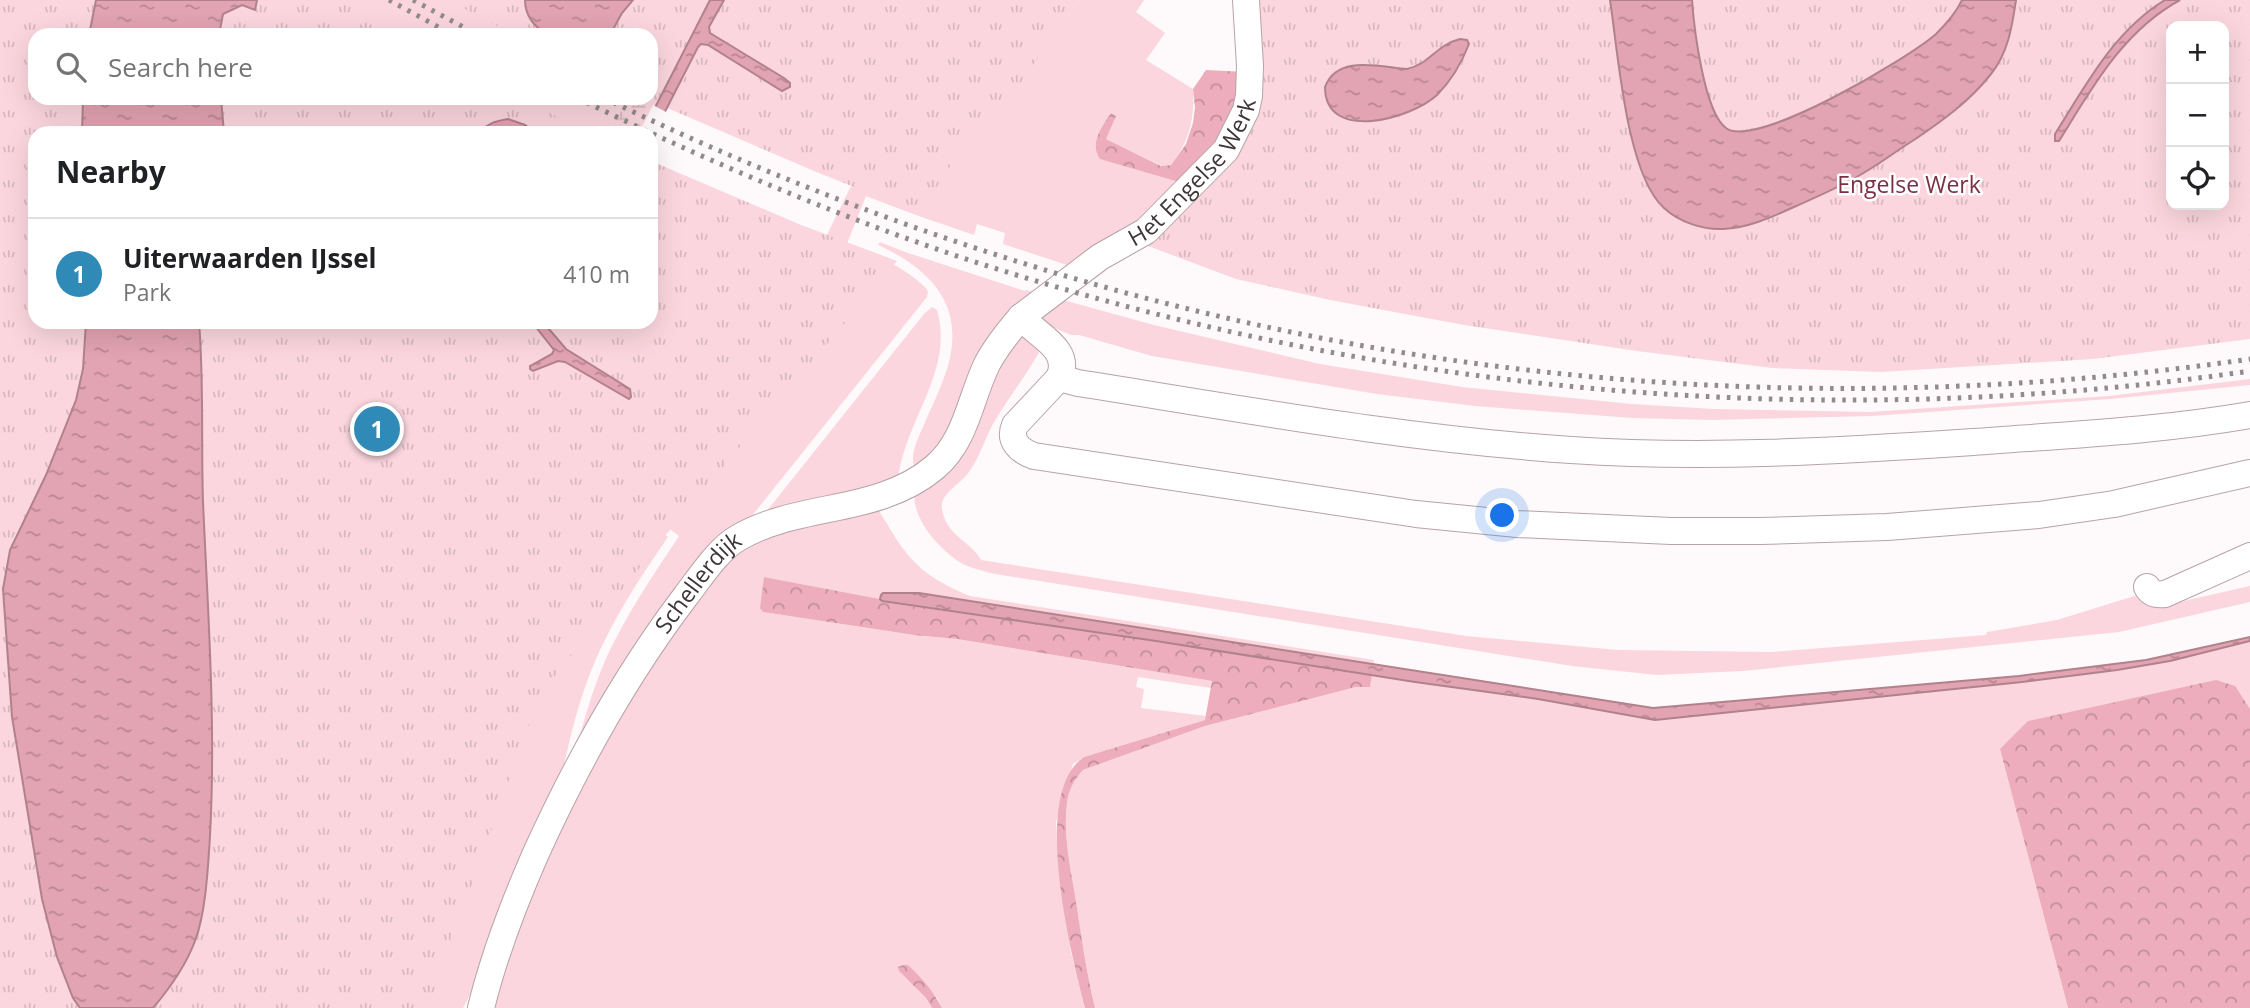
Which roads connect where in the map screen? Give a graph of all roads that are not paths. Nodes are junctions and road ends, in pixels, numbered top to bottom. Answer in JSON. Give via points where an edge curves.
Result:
{"nodes":[{"id":1,"x":1245,"y":0,"type":"edge"},
{"id":2,"x":1047,"y":296,"type":"joint"},
{"id":3,"x":1021,"y":317,"type":"junction"},
{"id":4,"x":1059,"y":378,"type":"junction"},
{"id":5,"x":2250,"y":415,"type":"edge"},
{"id":6,"x":2250,"y":473,"type":"edge"},
{"id":7,"x":2250,"y":556,"type":"edge"},
{"id":8,"x":2147,"y":587,"type":"dead end"},
{"id":9,"x":481,"y":1008,"type":"edge"}],
"edges":[{"from":1,"to":2,"type":"street","name":"Het Engelse Werk","via":[[1249,96],[1247,110],[1226,150],[1146,230]]},
{"from":2,"to":3,"type":"street","name":"Schellerdijk"},
{"from":3,"to":4,"type":"street","via":[[1057,350],[1062,363]]},
{"from":3,"to":9,"type":"street","name":"Schellerdijk","via":[[988,362],[962,430],[935,467],[889,495],[764,524],[730,542],[696,584],[656,636],[560,801],[519,893]]},
{"from":4,"to":5,"type":"street","via":[[1373,430],[1630,452],[1877,449],[2170,428]]},
{"from":4,"to":6,"type":"street","via":[[1012,431],[1025,453],[1368,508],[1517,524],[1682,531],[1887,527],[2080,510]]},
{"from":7,"to":8,"type":"street","via":[[2165,594],[2150,592]]}]}
